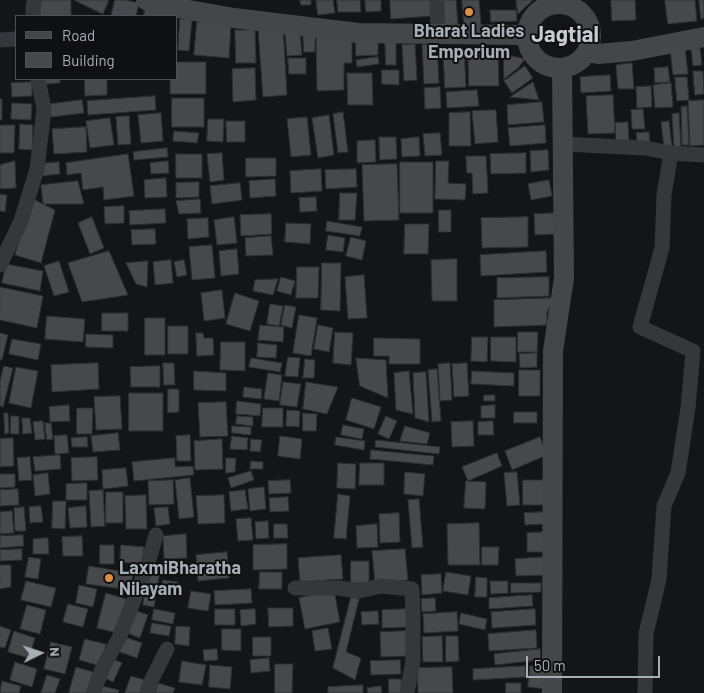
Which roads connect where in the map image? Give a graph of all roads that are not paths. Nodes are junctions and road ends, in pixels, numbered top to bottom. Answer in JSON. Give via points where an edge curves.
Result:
{"nodes":[{"id":1,"x":35,"y":0,"type":"edge"},
{"id":2,"x":146,"y":0,"type":"edge"},
{"id":3,"x":436,"y":0,"type":"edge"},
{"id":4,"x":569,"y":3,"type":"edge"},
{"id":5,"x":197,"y":6,"type":"edge"},
{"id":6,"x":34,"y":15,"type":"edge"},
{"id":7,"x":438,"y":33,"type":"junction"},
{"id":8,"x":526,"y":35,"type":"junction"},
{"id":9,"x":704,"y":37,"type":"edge"},
{"id":10,"x":15,"y":39,"type":"edge"},
{"id":11,"x":0,"y":40,"type":"edge"},
{"id":12,"x":588,"y":52,"type":"junction"},
{"id":13,"x":562,"y":69,"type":"junction"},
{"id":14,"x":38,"y":80,"type":"edge"},
{"id":15,"x":562,"y":144,"type":"junction"},
{"id":16,"x":671,"y":153,"type":"junction"},
{"id":17,"x":704,"y":155,"type":"edge"},
{"id":18,"x":0,"y":265,"type":"edge"},
{"id":19,"x":156,"y":535,"type":"dead end"},
{"id":20,"x":295,"y":588,"type":"dead end"},
{"id":21,"x":167,"y":649,"type":"dead end"},
{"id":22,"x":93,"y":693,"type":"edge"},
{"id":23,"x":147,"y":693,"type":"edge"},
{"id":24,"x":407,"y":693,"type":"edge"},
{"id":25,"x":552,"y":693,"type":"edge"},
{"id":26,"x":645,"y":693,"type":"edge"}],
"edges":[{"from":1,"to":6,"type":"street"},
{"from":2,"to":5,"type":"main road","via":[[160,5]]},
{"from":3,"to":7,"type":"street"},
{"from":4,"to":8,"type":"main road","via":[[550,5],[541,10],[534,16]]},
{"from":4,"to":12,"type":"main road","via":[[589,24],[591,41]]},
{"from":5,"to":7,"type":"main road","via":[[234,18],[358,33]]},
{"from":7,"to":8,"type":"main road"},
{"from":8,"to":13,"type":"main road","via":[[533,56],[551,68]]},
{"from":9,"to":12,"type":"main road","via":[[632,51]]},
{"from":10,"to":11,"type":"street"},
{"from":12,"to":13,"type":"main road","via":[[572,66]]},
{"from":13,"to":15,"type":"main road"},
{"from":14,"to":18,"type":"street","via":[[44,108],[37,168],[21,221]]},
{"from":15,"to":16,"type":"street","via":[[645,148]]},
{"from":15,"to":25,"type":"main road","via":[[564,278],[553,351]]},
{"from":16,"to":17,"type":"street"},
{"from":16,"to":26,"type":"street","via":[[664,195],[662,248],[640,327],[693,351],[678,473],[664,506],[659,579],[646,634]]},
{"from":19,"to":22,"type":"street","via":[[119,638]]},
{"from":20,"to":24,"type":"street","via":[[359,591],[381,586],[412,589],[413,661]]},
{"from":21,"to":23,"type":"street"}]}
